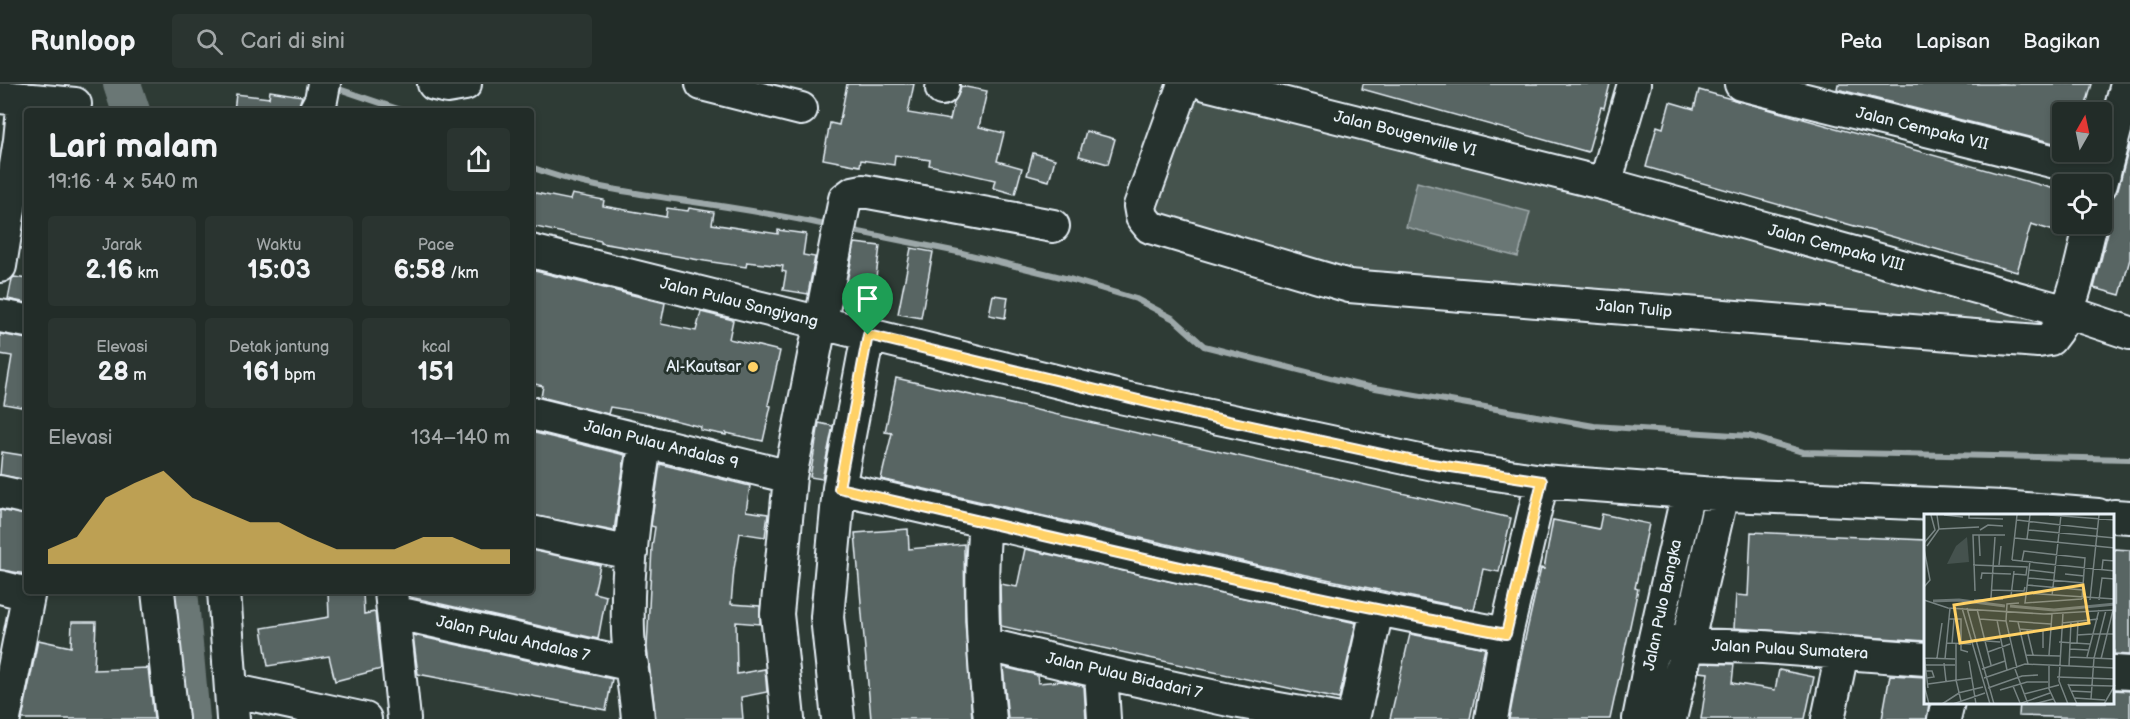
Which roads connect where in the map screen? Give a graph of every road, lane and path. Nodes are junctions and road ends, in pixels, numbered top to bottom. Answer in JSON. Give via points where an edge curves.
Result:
{"nodes":[{"id":1,"x":434,"y":84,"type":"edge"},
{"id":2,"x":465,"y":84,"type":"edge"},
{"id":3,"x":702,"y":84,"type":"edge"},
{"id":4,"x":1184,"y":84,"type":"edge"},
{"id":5,"x":1206,"y":84,"type":"edge"},
{"id":6,"x":1634,"y":84,"type":"edge"},
{"id":7,"x":1741,"y":84,"type":"edge"},
{"id":8,"x":2127,"y":84,"type":"edge"},
{"id":9,"x":12,"y":98,"type":"edge"},
{"id":10,"x":75,"y":104,"type":"dead end"},
{"id":11,"x":801,"y":109,"type":"dead end"},
{"id":12,"x":16,"y":139,"type":"edge"},
{"id":13,"x":2083,"y":174,"type":"edge"},
{"id":14,"x":2103,"y":174,"type":"edge"},
{"id":15,"x":1605,"y":184,"type":"junction"},
{"id":16,"x":1053,"y":226,"type":"dead end"},
{"id":17,"x":2088,"y":234,"type":"edge"},
{"id":18,"x":534,"y":252,"type":"edge"},
{"id":19,"x":0,"y":266,"type":"edge"},
{"id":20,"x":2067,"y":312,"type":"junction"},
{"id":21,"x":0,"y":316,"type":"edge"},
{"id":22,"x":24,"y":320,"type":"edge"},
{"id":23,"x":821,"y":322,"type":"junction"},
{"id":24,"x":2130,"y":333,"type":"edge"},
{"id":25,"x":868,"y":335,"type":"junction"},
{"id":26,"x":534,"y":414,"type":"edge"},
{"id":27,"x":646,"y":441,"type":"junction"},
{"id":28,"x":790,"y":477,"type":"junction"},
{"id":29,"x":1542,"y":481,"type":"junction"},
{"id":30,"x":839,"y":488,"type":"junction"},
{"id":31,"x":0,"y":492,"type":"edge"},
{"id":32,"x":1688,"y":492,"type":"junction"},
{"id":33,"x":1722,"y":494,"type":"junction"},
{"id":34,"x":24,"y":497,"type":"edge"},
{"id":35,"x":2086,"y":514,"type":"edge"},
{"id":36,"x":2115,"y":516,"type":"edge"},
{"id":37,"x":2130,"y":517,"type":"edge"},
{"id":38,"x":985,"y":521,"type":"junction"},
{"id":39,"x":534,"y":533,"type":"edge"},
{"id":40,"x":631,"y":553,"type":"junction"},
{"id":41,"x":19,"y":591,"type":"edge"},
{"id":42,"x":158,"y":594,"type":"edge"},
{"id":43,"x":224,"y":594,"type":"edge"},
{"id":44,"x":392,"y":602,"type":"edge"},
{"id":45,"x":1377,"y":610,"type":"junction"},
{"id":46,"x":1506,"y":634,"type":"junction"},
{"id":47,"x":1654,"y":638,"type":"junction"},
{"id":48,"x":984,"y":644,"type":"junction"},
{"id":49,"x":1687,"y":645,"type":"junction"},
{"id":50,"x":1842,"y":652,"type":"junction"},
{"id":51,"x":1924,"y":659,"type":"edge"},
{"id":52,"x":632,"y":665,"type":"junction"},
{"id":53,"x":1101,"y":672,"type":"junction"},
{"id":54,"x":2115,"y":672,"type":"edge"},
{"id":55,"x":2130,"y":673,"type":"edge"},
{"id":56,"x":1948,"y":704,"type":"edge"},
{"id":57,"x":232,"y":705,"type":"edge"},
{"id":58,"x":1232,"y":710,"type":"edge"},
{"id":59,"x":4,"y":719,"type":"edge"},
{"id":60,"x":172,"y":719,"type":"edge"},
{"id":61,"x":365,"y":719,"type":"edge"},
{"id":62,"x":404,"y":719,"type":"edge"},
{"id":63,"x":638,"y":719,"type":"edge"},
{"id":64,"x":788,"y":719,"type":"edge"},
{"id":65,"x":838,"y":719,"type":"edge"},
{"id":66,"x":990,"y":719,"type":"edge"},
{"id":67,"x":1104,"y":719,"type":"edge"},
{"id":68,"x":1335,"y":719,"type":"edge"},
{"id":69,"x":1353,"y":719,"type":"edge"},
{"id":70,"x":1491,"y":719,"type":"edge"},
{"id":71,"x":1639,"y":719,"type":"edge"},
{"id":72,"x":1670,"y":719,"type":"edge"},
{"id":73,"x":1828,"y":719,"type":"edge"},
{"id":74,"x":1944,"y":719,"type":"edge"}],
"edges":[{"from":1,"to":2,"type":"street"},
{"from":3,"to":11,"type":"street"},
{"from":4,"to":20,"type":"street","name":"Jalan Tulip","via":[[1140,206],[1142,217],[1150,226],[1349,286],[2038,341],[2050,339]]},
{"from":5,"to":15,"type":"street","name":"Jalan Bougenville VI"},
{"from":6,"to":15,"type":"street"},
{"from":7,"to":13,"type":"street","name":"Jalan Cempaka VII"},
{"from":8,"to":14,"type":"street"},
{"from":9,"to":10,"type":"street"},
{"from":9,"to":12,"type":"street"},
{"from":12,"to":19,"type":"street"},
{"from":15,"to":20,"type":"street","name":"Jalan Cempaka VIII"},
{"from":16,"to":23,"type":"street","via":[[853,193],[845,199],[841,211]]},
{"from":17,"to":20,"type":"street","name":"Jalan Tulip"},
{"from":18,"to":23,"type":"street","name":"Jalan Pulau Sangiyang"},
{"from":20,"to":24,"type":"street"},
{"from":21,"to":22,"type":"street"},
{"from":23,"to":25,"type":"street","name":"Jalan Pulau Sangiyang"},
{"from":23,"to":28,"type":"street"},
{"from":25,"to":29,"type":"street","name":"Jalan Pulau Sangiyang","via":[[1201,415],[1419,462]]},
{"from":25,"to":30,"type":"street"},
{"from":26,"to":27,"type":"street","name":"Jalan Pulau Andalas 9"},
{"from":27,"to":28,"type":"street","name":"Jalan Pulau Andalas 9"},
{"from":27,"to":40,"type":"street"},
{"from":28,"to":64,"type":"street","via":[[777,614]]},
{"from":29,"to":32,"type":"street","name":"Jalan Pulau Sangiyang"},
{"from":29,"to":46,"type":"street"},
{"from":30,"to":38,"type":"street"},
{"from":30,"to":65,"type":"street","via":[[827,617]]},
{"from":31,"to":34,"type":"street"},
{"from":32,"to":33,"type":"street","name":"Jalan Pulau Sangiyang"},
{"from":32,"to":47,"type":"street","name":"Jalan Pulo Bangka"},
{"from":33,"to":35,"type":"street","name":"Jalan Pulau Sangiyang"},
{"from":33,"to":49,"type":"street","name":"Jalan Pulo Bangka"},
{"from":36,"to":37,"type":"street"},
{"from":38,"to":45,"type":"street"},
{"from":38,"to":48,"type":"street"},
{"from":39,"to":40,"type":"street"},
{"from":40,"to":52,"type":"street","via":[[628,635]]},
{"from":41,"to":59,"type":"street"},
{"from":42,"to":60,"type":"street"},
{"from":43,"to":57,"type":"street"},
{"from":44,"to":52,"type":"street","name":"Jalan Pulau Andalas 7"},
{"from":44,"to":62,"type":"street"},
{"from":45,"to":46,"type":"street"},
{"from":45,"to":69,"type":"street"},
{"from":46,"to":70,"type":"street"},
{"from":47,"to":49,"type":"street","name":"Jalan Pulau Sumatera"},
{"from":47,"to":71,"type":"street","name":"Jalan Pulo Bangka"},
{"from":48,"to":53,"type":"street","name":"Jalan Pulau Bidadari 7"},
{"from":48,"to":66,"type":"street"},
{"from":49,"to":50,"type":"street","name":"Jalan Pulau Sumatera"},
{"from":49,"to":72,"type":"street","name":"Jalan Pulo Bangka"},
{"from":50,"to":51,"type":"street","name":"Jalan Pulau Sumatera"},
{"from":50,"to":73,"type":"street"},
{"from":52,"to":63,"type":"street"},
{"from":53,"to":58,"type":"street","name":"Jalan Pulau Bidadari 7"},
{"from":53,"to":67,"type":"street"},
{"from":54,"to":55,"type":"street"},
{"from":56,"to":74,"type":"street"},
{"from":57,"to":61,"type":"street"},
{"from":58,"to":68,"type":"street","name":"Jalan Pulau Bidadari 7"}]}
